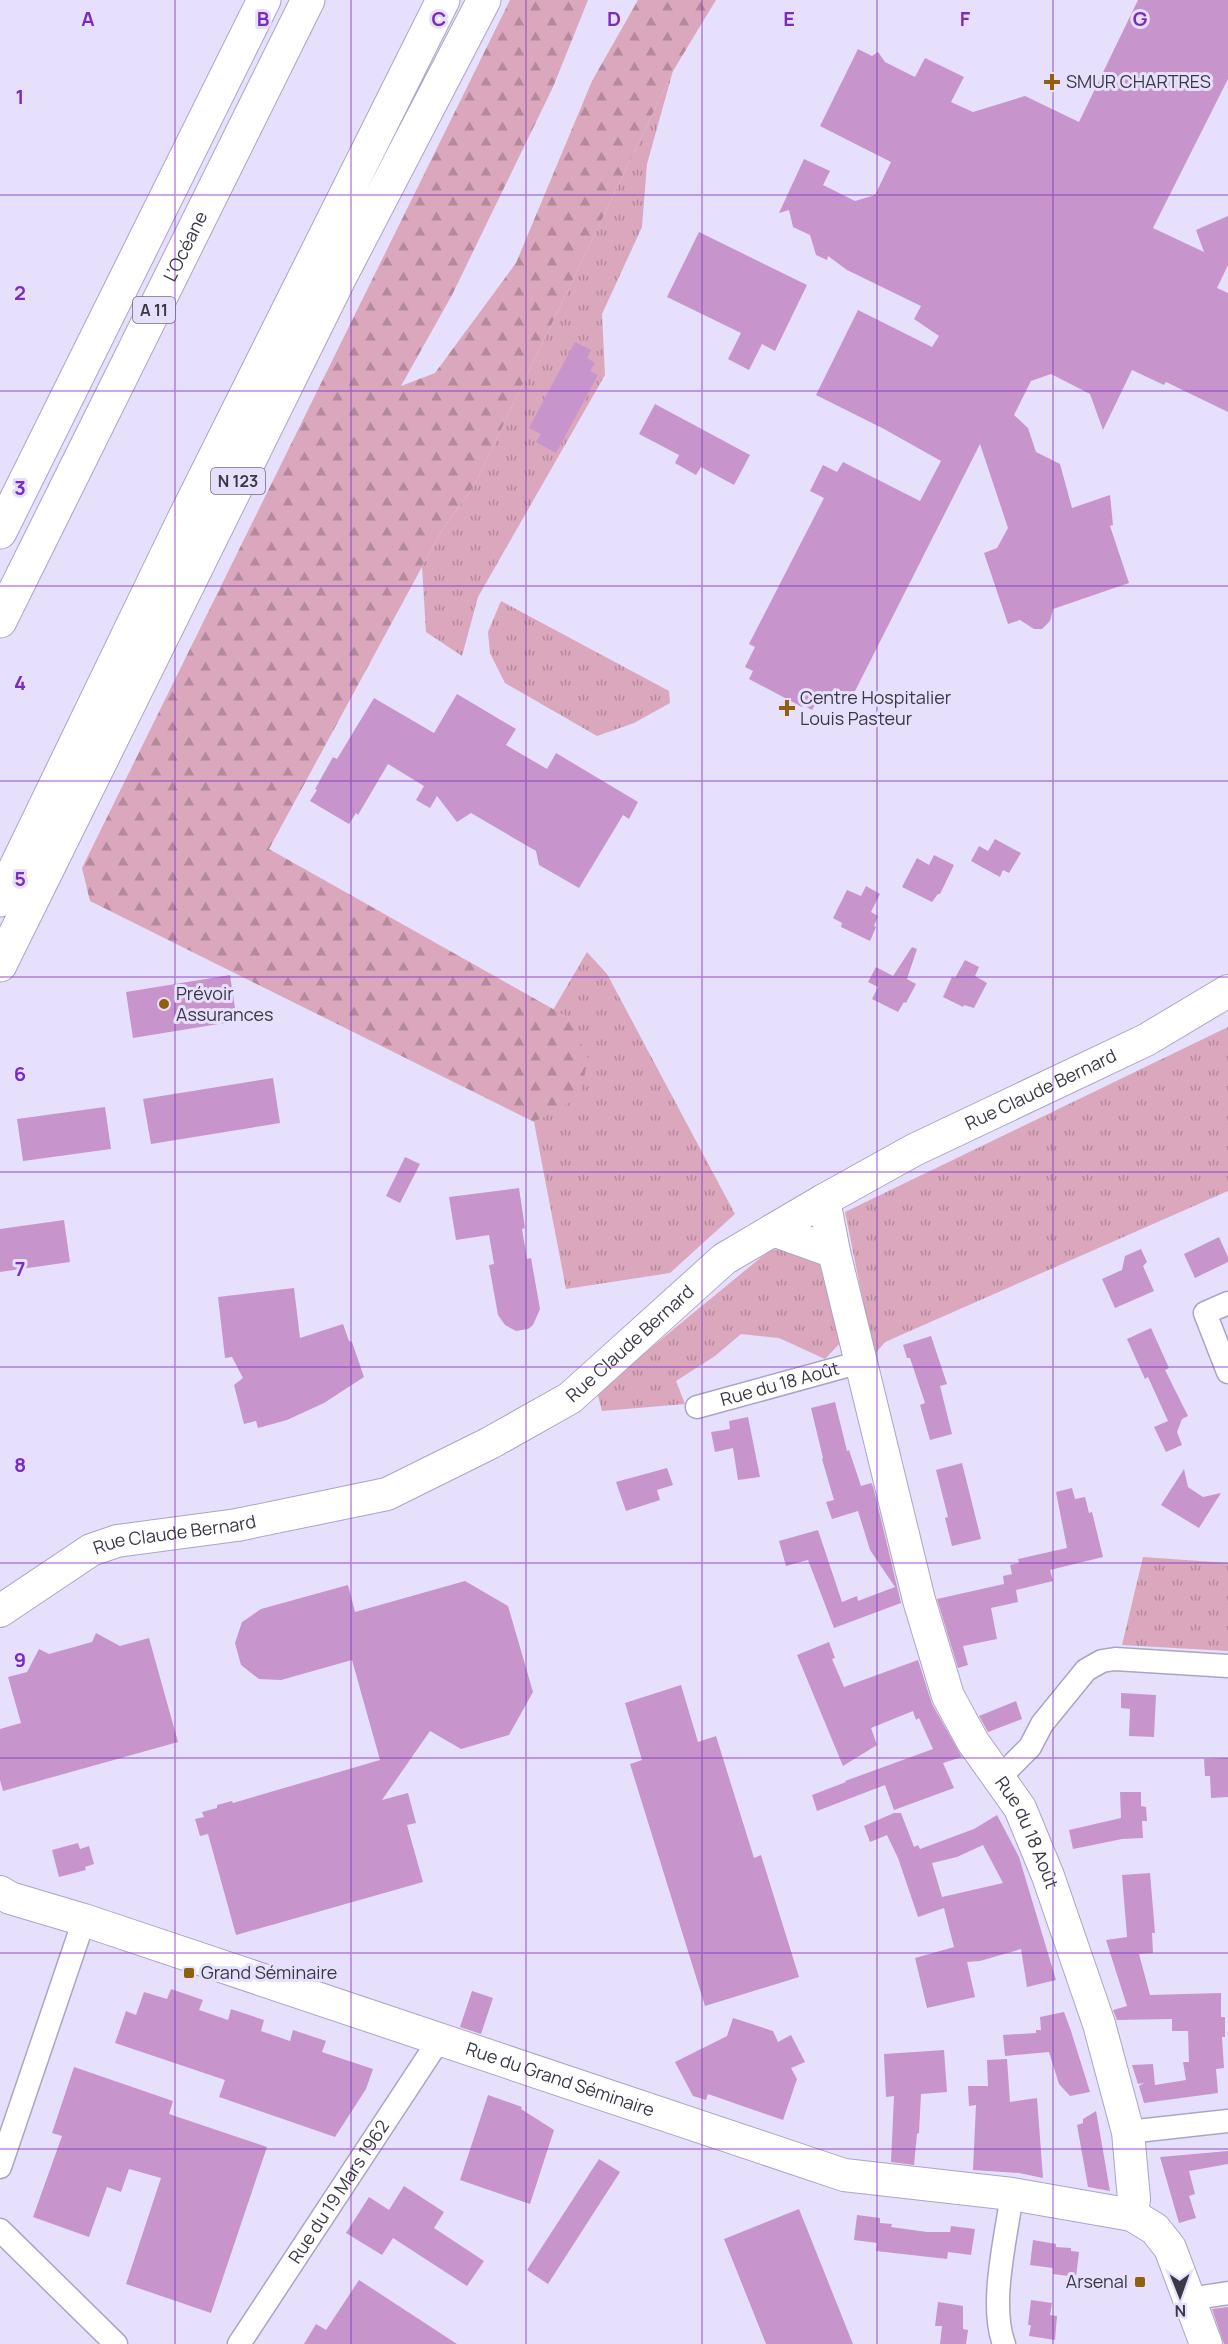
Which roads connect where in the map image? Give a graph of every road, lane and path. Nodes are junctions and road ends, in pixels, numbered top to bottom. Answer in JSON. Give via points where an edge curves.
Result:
{"nodes":[{"id":1,"x":264,"y":0,"type":"edge"},
{"id":2,"x":308,"y":0,"type":"edge"},
{"id":3,"x":442,"y":0,"type":"edge"},
{"id":4,"x":484,"y":0,"type":"edge"},
{"id":5,"x":0,"y":532,"type":"edge"},
{"id":6,"x":0,"y":621,"type":"edge"},
{"id":7,"x":0,"y":900,"type":"edge"},
{"id":8,"x":0,"y":965,"type":"edge"},
{"id":9,"x":1228,"y":991,"type":"edge"},
{"id":10,"x":824,"y":1200,"type":"junction"},
{"id":11,"x":773,"y":1230,"type":"junction"},
{"id":12,"x":834,"y":1252,"type":"junction"},
{"id":13,"x":1228,"y":1303,"type":"edge"},
{"id":14,"x":861,"y":1362,"type":"junction"},
{"id":15,"x":1228,"y":1372,"type":"edge"},
{"id":16,"x":697,"y":1407,"type":"dead end"},
{"id":17,"x":0,"y":1611,"type":"edge"},
{"id":18,"x":1228,"y":1666,"type":"edge"},
{"id":19,"x":998,"y":1779,"type":"junction"},
{"id":20,"x":0,"y":1892,"type":"edge"},
{"id":21,"x":84,"y":1920,"type":"junction"},
{"id":22,"x":439,"y":2040,"type":"junction"},
{"id":23,"x":1228,"y":2121,"type":"edge"},
{"id":24,"x":1128,"y":2132,"type":"junction"},
{"id":25,"x":0,"y":2167,"type":"edge"},
{"id":26,"x":1011,"y":2194,"type":"junction"},
{"id":27,"x":1132,"y":2215,"type":"junction"},
{"id":28,"x":0,"y":2230,"type":"edge"},
{"id":29,"x":1228,"y":2293,"type":"edge"},
{"id":30,"x":1189,"y":2299,"type":"junction"},
{"id":31,"x":116,"y":2344,"type":"edge"},
{"id":32,"x":239,"y":2344,"type":"edge"},
{"id":33,"x":1004,"y":2344,"type":"edge"},
{"id":34,"x":1206,"y":2344,"type":"edge"}],
"edges":[{"from":1,"to":5,"type":"main road","number":"A 11"},
{"from":2,"to":6,"type":"main road","name":"L’Océane","number":"A 11"},
{"from":3,"to":7,"type":"main road","number":"N 123"},
{"from":4,"to":8,"type":"main road","number":"N 123","via":[[335,288]]},
{"from":9,"to":10,"type":"street","name":"Rue Claude Bernard","via":[[1146,1040],[914,1150]]},
{"from":10,"to":11,"type":"street","name":"Rue Claude Bernard"},
{"from":10,"to":12,"type":"street","name":"Rue du 18 Août"},
{"from":11,"to":12,"type":"street"},
{"from":11,"to":17,"type":"street","name":"Rue Claude Bernard","via":[[724,1259],[570,1398],[387,1494],[237,1525],[117,1541],[92,1550]]},
{"from":12,"to":14,"type":"street","name":"Rue du 18 Août"},
{"from":13,"to":15,"type":"street","via":[[1205,1313]]},
{"from":14,"to":16,"type":"street","name":"Rue du 18 Août"},
{"from":14,"to":19,"type":"street","name":"Rue du 18 Août","via":[[919,1600],[948,1696]]},
{"from":18,"to":19,"type":"street","via":[[1102,1661],[1086,1670],[1042,1724],[1030,1748]]},
{"from":19,"to":24,"type":"street","name":"Rue du 18 Août","via":[[1020,1808],[1048,1876],[1099,2024]]},
{"from":20,"to":21,"type":"street","name":"Rue du Grand Séminaire"},
{"from":21,"to":22,"type":"street","name":"Rue du Grand Séminaire"},
{"from":21,"to":25,"type":"street"},
{"from":22,"to":26,"type":"street","name":"Rue du Grand Séminaire","via":[[844,2175]]},
{"from":22,"to":32,"type":"street","name":"Rue du 19 Mars 1962"},
{"from":23,"to":24,"type":"street"},
{"from":24,"to":27,"type":"street","name":"Rue du 18 Août"},
{"from":26,"to":27,"type":"street","name":"Rue du Grand Séminaire"},
{"from":26,"to":33,"type":"street","via":[[997,2305]]},
{"from":27,"to":30,"type":"street","via":[[1155,2229],[1170,2248]]},
{"from":28,"to":31,"type":"street"},
{"from":29,"to":30,"type":"street"},
{"from":30,"to":34,"type":"street"}]}
